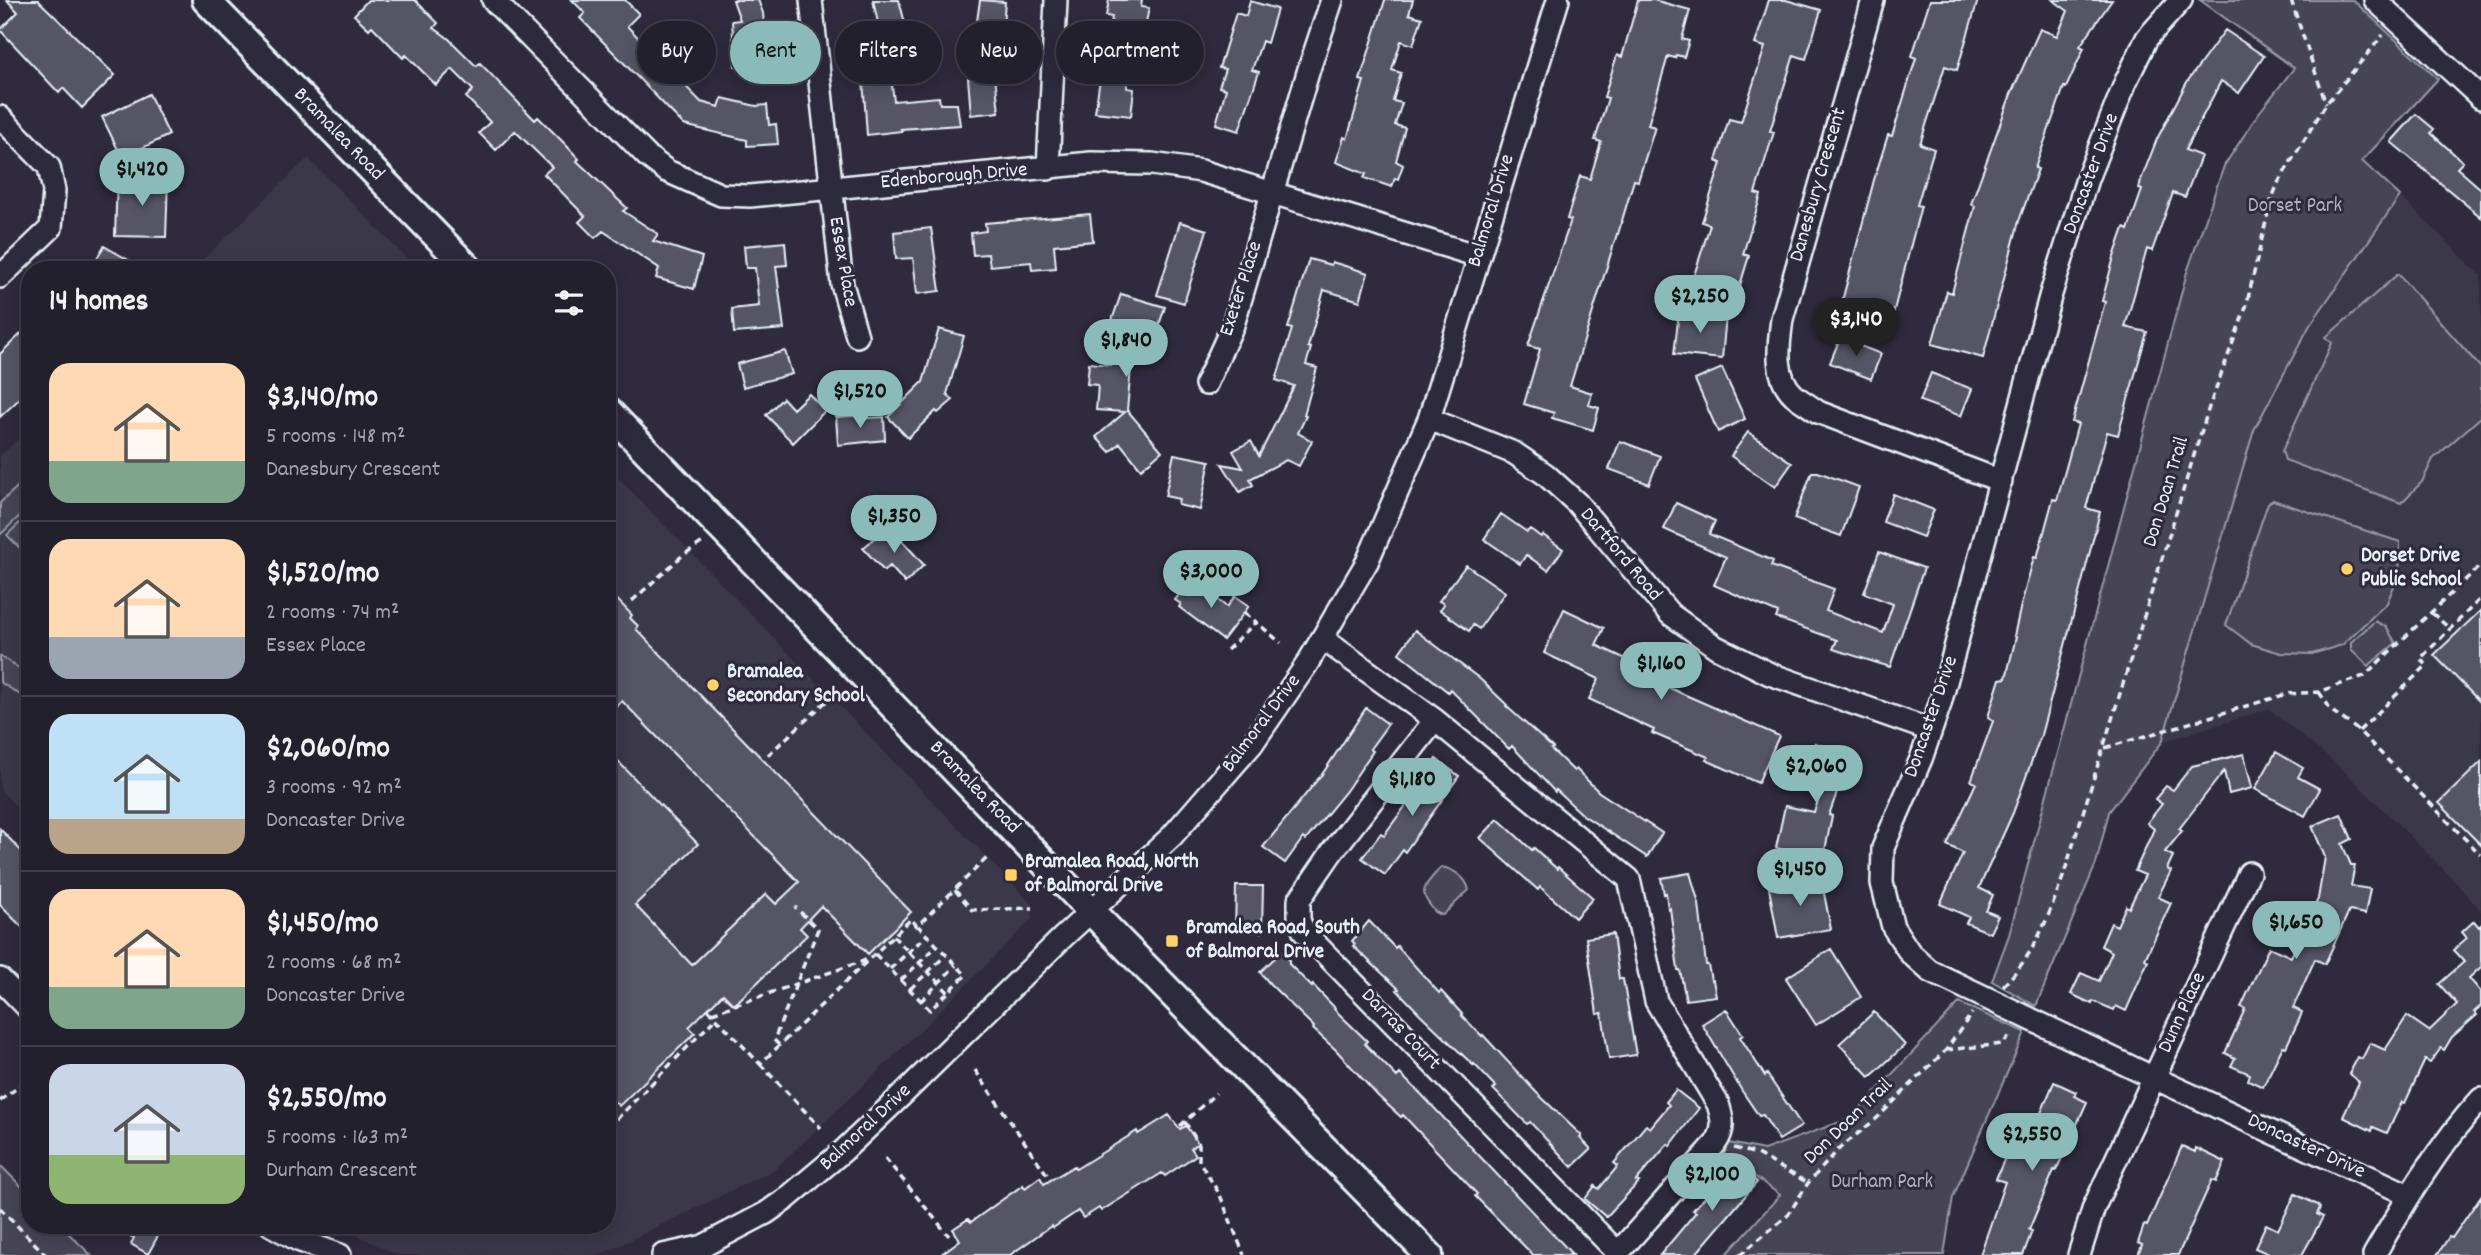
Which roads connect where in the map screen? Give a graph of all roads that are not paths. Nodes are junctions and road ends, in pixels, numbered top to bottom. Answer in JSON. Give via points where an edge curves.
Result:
{"nodes":[{"id":1,"x":206,"y":0,"type":"edge"},
{"id":2,"x":493,"y":0,"type":"edge"},
{"id":3,"x":811,"y":0,"type":"edge"},
{"id":4,"x":1056,"y":0,"type":"edge"},
{"id":5,"x":1332,"y":0,"type":"edge"},
{"id":6,"x":1558,"y":0,"type":"edge"},
{"id":7,"x":1873,"y":0,"type":"edge"},
{"id":8,"x":2181,"y":0,"type":"edge"},
{"id":9,"x":2385,"y":7,"type":"edge"},
{"id":10,"x":2481,"y":98,"type":"edge"},
{"id":11,"x":0,"y":117,"type":"edge"},
{"id":12,"x":1048,"y":169,"type":"junction"},
{"id":13,"x":831,"y":188,"type":"junction"},
{"id":14,"x":1273,"y":192,"type":"junction"},
{"id":15,"x":1478,"y":256,"type":"junction"},
{"id":16,"x":461,"y":261,"type":"edge"},
{"id":17,"x":0,"y":277,"type":"edge"},
{"id":18,"x":857,"y":336,"type":"dead end"},
{"id":19,"x":1206,"y":384,"type":"dead end"},
{"id":20,"x":616,"y":419,"type":"edge"},
{"id":21,"x":1429,"y":419,"type":"junction"},
{"id":22,"x":2001,"y":481,"type":"junction"},
{"id":23,"x":1323,"y":639,"type":"junction"},
{"id":24,"x":1435,"y":720,"type":"junction"},
{"id":25,"x":1930,"y":730,"type":"junction"},
{"id":26,"x":2249,"y":873,"type":"dead end"},
{"id":27,"x":1091,"y":911,"type":"junction"},
{"id":28,"x":0,"y":979,"type":"edge"},
{"id":29,"x":21,"y":1001,"type":"edge"},
{"id":30,"x":2154,"y":1078,"type":"junction"},
{"id":31,"x":2481,"y":1099,"type":"edge"},
{"id":32,"x":2409,"y":1195,"type":"junction"},
{"id":33,"x":287,"y":1234,"type":"edge"},
{"id":34,"x":696,"y":1250,"type":"edge"},
{"id":35,"x":1617,"y":1254,"type":"edge"},
{"id":36,"x":340,"y":1255,"type":"edge"},
{"id":37,"x":663,"y":1255,"type":"edge"},
{"id":38,"x":1429,"y":1255,"type":"edge"},
{"id":39,"x":2079,"y":1255,"type":"edge"},
{"id":40,"x":2374,"y":1255,"type":"edge"}],
"edges":[{"from":1,"to":16,"type":"main road","name":"Bramalea Road"},
{"from":2,"to":13,"type":"street","name":"Edenborough Drive","via":[[667,171],[721,195]]},
{"from":3,"to":13,"type":"street","name":"Essex Place"},
{"from":4,"to":12,"type":"street"},
{"from":5,"to":14,"type":"street","name":"Exeter Place"},
{"from":6,"to":15,"type":"street","name":"Balmoral Drive"},
{"from":7,"to":22,"type":"street","name":"Danesbury Crescent","via":[[1782,319],[1781,373],[1792,394],[1818,412]]},
{"from":8,"to":22,"type":"street","name":"Doncaster Drive","via":[[2147,38],[2087,179]]},
{"from":9,"to":10,"type":"street"},
{"from":11,"to":17,"type":"street","via":[[49,167],[54,191],[51,228]]},
{"from":12,"to":13,"type":"street","name":"Edenborough Drive"},
{"from":12,"to":14,"type":"street","name":"Edenborough Drive","via":[[1091,163],[1152,164],[1201,171]]},
{"from":13,"to":18,"type":"street","name":"Essex Place","via":[[842,284]]},
{"from":14,"to":15,"type":"street","name":"Edenborough Drive"},
{"from":14,"to":19,"type":"street","name":"Exeter Place","via":[[1233,325]]},
{"from":15,"to":21,"type":"street","name":"Balmoral Drive"},
{"from":20,"to":27,"type":"main road","name":"Bramalea Road"},
{"from":21,"to":23,"type":"street","name":"Balmoral Drive","via":[[1367,562]]},
{"from":21,"to":25,"type":"street","name":"Dartford Road","via":[[1514,453],[1545,474],[1577,503],[1670,614],[1716,647],[1770,674]]},
{"from":22,"to":25,"type":"street","name":"Doncaster Drive"},
{"from":23,"to":24,"type":"street"},
{"from":23,"to":27,"type":"street","name":"Balmoral Drive","via":[[1252,744],[1172,836]]},
{"from":24,"to":35,"type":"street","name":"Darras Court","via":[[1629,879],[1656,1001],[1723,1118],[1723,1132],[1715,1144]]},
{"from":24,"to":35,"type":"street","name":"Darras Court","via":[[1299,900],[1299,920],[1304,932]]},
{"from":25,"to":30,"type":"street","name":"Doncaster Drive","via":[[1883,848],[1882,883],[1893,927],[1910,953],[1930,971]]},
{"from":26,"to":30,"type":"street","name":"Dunn Place"},
{"from":27,"to":34,"type":"street","name":"Balmoral Drive","via":[[803,1187],[766,1213]]},
{"from":27,"to":38,"type":"main road","name":"Bramalea Road"},
{"from":28,"to":29,"type":"street"},
{"from":30,"to":32,"type":"street","name":"Doncaster Drive"},
{"from":30,"to":39,"type":"street","name":"Dunn Place","via":[[2094,1207]]},
{"from":31,"to":32,"type":"street"},
{"from":32,"to":40,"type":"street"},
{"from":33,"to":36,"type":"street"},
{"from":34,"to":37,"type":"street","name":"Balmoral Drive"}]}
